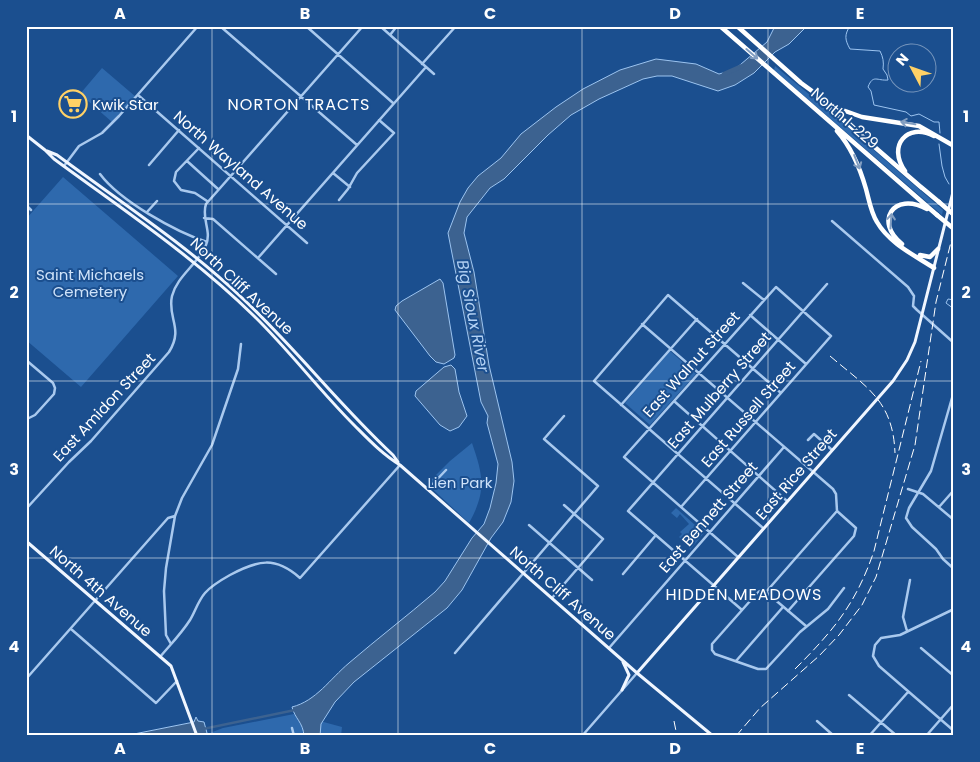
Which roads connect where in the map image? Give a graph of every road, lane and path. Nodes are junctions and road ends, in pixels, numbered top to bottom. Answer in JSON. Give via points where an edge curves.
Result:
{"nodes":[{"id":1,"x":198,"y":26,"type":"edge"},
{"id":2,"x":220,"y":26,"type":"edge"},
{"id":3,"x":306,"y":26,"type":"edge"},
{"id":4,"x":363,"y":26,"type":"edge"},
{"id":5,"x":380,"y":26,"type":"edge"},
{"id":6,"x":397,"y":26,"type":"edge"},
{"id":7,"x":456,"y":26,"type":"edge"},
{"id":8,"x":720,"y":26,"type":"edge"},
{"id":9,"x":739,"y":28,"type":"edge"},
{"id":10,"x":390,"y":35,"type":"junction"},
{"id":11,"x":338,"y":54,"type":"junction"},
{"id":12,"x":422,"y":64,"type":"junction"},
{"id":13,"x":426,"y":66,"type":"junction"},
{"id":14,"x":434,"y":74,"type":"dead end"},
{"id":15,"x":801,"y":83,"type":"junction"},
{"id":16,"x":138,"y":95,"type":"junction"},
{"id":17,"x":300,"y":96,"type":"junction"},
{"id":18,"x":393,"y":103,"type":"junction"},
{"id":19,"x":817,"y":110,"type":"junction"},
{"id":20,"x":379,"y":120,"type":"junction"},
{"id":21,"x":179,"y":130,"type":"junction"},
{"id":22,"x":26,"y":135,"type":"edge"},
{"id":23,"x":357,"y":145,"type":"junction"},
{"id":24,"x":954,"y":147,"type":"edge"},
{"id":25,"x":199,"y":148,"type":"junction"},
{"id":26,"x":45,"y":150,"type":"junction"},
{"id":27,"x":187,"y":161,"type":"junction"},
{"id":28,"x":67,"y":162,"type":"junction"},
{"id":29,"x":149,"y":165,"type":"dead end"},
{"id":30,"x":64,"y":166,"type":"junction"},
{"id":31,"x":332,"y":173,"type":"junction"},
{"id":32,"x":100,"y":174,"type":"dead end"},
{"id":33,"x":230,"y":176,"type":"junction"},
{"id":34,"x":350,"y":187,"type":"junction"},
{"id":35,"x":922,"y":188,"type":"junction"},
{"id":36,"x":954,"y":188,"type":"edge"},
{"id":37,"x":218,"y":189,"type":"junction"},
{"id":38,"x":339,"y":200,"type":"dead end"},
{"id":39,"x":158,"y":201,"type":"dead end"},
{"id":40,"x":208,"y":201,"type":"junction"},
{"id":41,"x":26,"y":205,"type":"edge"},
{"id":42,"x":32,"y":210,"type":"dead end"},
{"id":43,"x":147,"y":212,"type":"junction"},
{"id":44,"x":936,"y":213,"type":"junction"},
{"id":45,"x":954,"y":215,"type":"edge"},
{"id":46,"x":204,"y":218,"type":"junction"},
{"id":47,"x":832,"y":221,"type":"dead end"},
{"id":48,"x":286,"y":225,"type":"junction"},
{"id":49,"x":954,"y":229,"type":"edge"},
{"id":50,"x":207,"y":242,"type":"junction"},
{"id":51,"x":307,"y":243,"type":"dead end"},
{"id":52,"x":938,"y":249,"type":"junction"},
{"id":53,"x":920,"y":255,"type":"junction"},
{"id":54,"x":197,"y":258,"type":"junction"},
{"id":55,"x":258,"y":258,"type":"junction"},
{"id":56,"x":194,"y":262,"type":"junction"},
{"id":57,"x":934,"y":266,"type":"junction"},
{"id":58,"x":276,"y":274,"type":"dead end"},
{"id":59,"x":743,"y":283,"type":"dead end"},
{"id":60,"x":827,"y":284,"type":"dead end"},
{"id":61,"x":764,"y":300,"type":"junction"},
{"id":62,"x":803,"y":311,"type":"junction"},
{"id":63,"x":750,"y":315,"type":"junction"},
{"id":64,"x":922,"y":315,"type":"junction"},
{"id":65,"x":696,"y":319,"type":"junction"},
{"id":66,"x":642,"y":324,"type":"junction"},
{"id":67,"x":778,"y":340,"type":"junction"},
{"id":68,"x":954,"y":342,"type":"edge"},
{"id":69,"x":241,"y":344,"type":"dead end"},
{"id":70,"x":725,"y":344,"type":"junction"},
{"id":71,"x":670,"y":348,"type":"junction"},
{"id":72,"x":26,"y":360,"type":"edge"},
{"id":73,"x":806,"y":364,"type":"junction"},
{"id":74,"x":753,"y":368,"type":"junction"},
{"id":75,"x":699,"y":373,"type":"junction"},
{"id":76,"x":954,"y":391,"type":"edge"},
{"id":77,"x":781,"y":393,"type":"junction"},
{"id":78,"x":727,"y":397,"type":"junction"},
{"id":79,"x":674,"y":401,"type":"junction"},
{"id":80,"x":621,"y":404,"type":"junction"},
{"id":81,"x":564,"y":416,"type":"dead end"},
{"id":82,"x":26,"y":417,"type":"edge"},
{"id":83,"x":756,"y":422,"type":"junction"},
{"id":84,"x":703,"y":426,"type":"junction"},
{"id":85,"x":649,"y":429,"type":"junction"},
{"id":86,"x":808,"y":440,"type":"dead end"},
{"id":87,"x":784,"y":447,"type":"junction"},
{"id":88,"x":731,"y":450,"type":"junction"},
{"id":89,"x":832,"y":450,"type":"junction"},
{"id":90,"x":678,"y":454,"type":"junction"},
{"id":91,"x":400,"y":465,"type":"junction"},
{"id":92,"x":446,"y":470,"type":"dead end"},
{"id":93,"x":813,"y":472,"type":"junction"},
{"id":94,"x":759,"y":475,"type":"junction"},
{"id":95,"x":706,"y":479,"type":"junction"},
{"id":96,"x":653,"y":483,"type":"junction"},
{"id":97,"x":908,"y":489,"type":"dead end"},
{"id":98,"x":428,"y":490,"type":"junction"},
{"id":99,"x":954,"y":490,"type":"edge"},
{"id":100,"x":919,"y":492,"type":"junction"},
{"id":101,"x":787,"y":501,"type":"junction"},
{"id":102,"x":735,"y":504,"type":"junction"},
{"id":103,"x":564,"y":505,"type":"dead end"},
{"id":104,"x":681,"y":507,"type":"junction"},
{"id":105,"x":938,"y":507,"type":"junction"},
{"id":106,"x":26,"y":509,"type":"edge"},
{"id":107,"x":838,"y":511,"type":"junction"},
{"id":108,"x":575,"y":514,"type":"junction"},
{"id":109,"x":175,"y":516,"type":"junction"},
{"id":110,"x":954,"y":520,"type":"edge"},
{"id":111,"x":529,"y":525,"type":"dead end"},
{"id":112,"x":763,"y":528,"type":"junction"},
{"id":113,"x":710,"y":532,"type":"junction"},
{"id":114,"x":656,"y":535,"type":"junction"},
{"id":115,"x":26,"y":541,"type":"edge"},
{"id":116,"x":550,"y":543,"type":"junction"},
{"id":117,"x":738,"y":557,"type":"junction"},
{"id":118,"x":685,"y":560,"type":"junction"},
{"id":119,"x":578,"y":568,"type":"junction"},
{"id":120,"x":954,"y":569,"type":"edge"},
{"id":121,"x":524,"y":573,"type":"junction"},
{"id":122,"x":623,"y":574,"type":"dead end"},
{"id":123,"x":592,"y":580,"type":"dead end"},
{"id":124,"x":910,"y":580,"type":"dead end"},
{"id":125,"x":713,"y":585,"type":"junction"},
{"id":126,"x":844,"y":588,"type":"dead end"},
{"id":127,"x":766,"y":592,"type":"junction"},
{"id":128,"x":552,"y":598,"type":"junction"},
{"id":129,"x":96,"y":601,"type":"junction"},
{"id":130,"x":783,"y":607,"type":"junction"},
{"id":131,"x":954,"y":609,"type":"edge"},
{"id":132,"x":742,"y":610,"type":"junction"},
{"id":133,"x":788,"y":611,"type":"junction"},
{"id":134,"x":806,"y":626,"type":"junction"},
{"id":135,"x":71,"y":629,"type":"junction"},
{"id":136,"x":907,"y":631,"type":"junction"},
{"id":137,"x":171,"y":644,"type":"junction"},
{"id":138,"x":609,"y":648,"type":"junction"},
{"id":139,"x":921,"y":648,"type":"dead end"},
{"id":140,"x":455,"y":653,"type":"dead end"},
{"id":141,"x":160,"y":657,"type":"junction"},
{"id":142,"x":620,"y":658,"type":"junction"},
{"id":143,"x":736,"y":661,"type":"junction"},
{"id":144,"x":637,"y":673,"type":"junction"},
{"id":145,"x":954,"y":676,"type":"edge"},
{"id":146,"x":26,"y":679,"type":"edge"},
{"id":147,"x":178,"y":681,"type":"junction"},
{"id":148,"x":622,"y":690,"type":"junction"},
{"id":149,"x":908,"y":691,"type":"junction"},
{"id":150,"x":849,"y":694,"type":"dead end"},
{"id":151,"x":954,"y":704,"type":"edge"},
{"id":152,"x":940,"y":719,"type":"junction"},
{"id":153,"x":817,"y":721,"type":"dead end"},
{"id":154,"x":881,"y":722,"type":"junction"},
{"id":155,"x":292,"y":728,"type":"dead end"},
{"id":156,"x":954,"y":730,"type":"edge"},
{"id":157,"x":197,"y":736,"type":"edge"},
{"id":158,"x":294,"y":736,"type":"edge"},
{"id":159,"x":582,"y":736,"type":"edge"},
{"id":160,"x":713,"y":736,"type":"edge"},
{"id":161,"x":834,"y":736,"type":"edge"},
{"id":162,"x":870,"y":736,"type":"edge"},
{"id":163,"x":897,"y":736,"type":"edge"},
{"id":164,"x":926,"y":736,"type":"edge"}],
"edges":[{"from":1,"to":16,"type":"street"},
{"from":2,"to":17,"type":"street"},
{"from":3,"to":11,"type":"street"},
{"from":4,"to":11,"type":"street"},
{"from":5,"to":10,"type":"street"},
{"from":6,"to":10,"type":"street"},
{"from":7,"to":12,"type":"street"},
{"from":8,"to":19,"type":"highway","name":"North I-229","one_way":true},
{"from":9,"to":15,"type":"highway"},
{"from":10,"to":12,"type":"street"},
{"from":11,"to":17,"type":"street"},
{"from":11,"to":18,"type":"street"},
{"from":12,"to":13,"type":"street"},
{"from":13,"to":14,"type":"street"},
{"from":13,"to":18,"type":"street"},
{"from":24,"to":15,"type":"highway","one_way":true,"via":[[919,126],[846,112]]},
{"from":15,"to":35,"type":"highway","name":"North I-229"},
{"from":16,"to":21,"type":"street","name":"North Wayland Avenue"},
{"from":16,"to":28,"type":"street","via":[[102,133],[79,146]]},
{"from":17,"to":23,"type":"street"},
{"from":17,"to":33,"type":"street"},
{"from":18,"to":20,"type":"street"},
{"from":19,"to":44,"type":"highway","name":"North I-229"},
{"from":19,"to":57,"type":"highway","one_way":true,"via":[[851,149],[881,228],[893,240]]},
{"from":20,"to":23,"type":"street"},
{"from":20,"to":34,"type":"street","via":[[394,133],[355,176]]},
{"from":21,"to":25,"type":"street","name":"North Wayland Avenue"},
{"from":21,"to":29,"type":"street"},
{"from":22,"to":26,"type":"main road","name":"North Cliff Avenue"},
{"from":23,"to":31,"type":"street"},
{"from":24,"to":35,"type":"highway","via":[[926,133],[912,132],[902,139],[898,149],[901,164]]},
{"from":25,"to":27,"type":"street"},
{"from":25,"to":33,"type":"street","name":"North Wayland Avenue"},
{"from":26,"to":28,"type":"main road","name":"North Cliff Avenue"},
{"from":26,"to":30,"type":"main road","name":"North Cliff Avenue"},
{"from":27,"to":37,"type":"street"},
{"from":27,"to":40,"type":"street","via":[[176,172],[175,185]]},
{"from":28,"to":30,"type":"street"},
{"from":28,"to":54,"type":"main road","name":"North Cliff Avenue"},
{"from":30,"to":56,"type":"main road","name":"North Cliff Avenue"},
{"from":31,"to":34,"type":"street"},
{"from":31,"to":48,"type":"street"},
{"from":32,"to":43,"type":"street","name":"North Cliff Avenue","via":[[110,186]]},
{"from":33,"to":37,"type":"street"},
{"from":33,"to":48,"type":"street","name":"North Wayland Avenue"},
{"from":34,"to":38,"type":"street"},
{"from":35,"to":45,"type":"highway","bridge":true},
{"from":36,"to":52,"type":"main road","name":"East Rice Street"},
{"from":37,"to":40,"type":"street"},
{"from":39,"to":43,"type":"street"},
{"from":40,"to":46,"type":"street"},
{"from":41,"to":42,"type":"street"},
{"from":43,"to":50,"type":"street","name":"North Cliff Avenue"},
{"from":44,"to":49,"type":"highway","name":"North I-229","bridge":true},
{"from":53,"to":44,"type":"highway","one_way":true,"via":[[893,235],[889,225],[890,214],[906,202]]},
{"from":46,"to":50,"type":"street"},
{"from":46,"to":55,"type":"street","via":[[213,219]]},
{"from":47,"to":64,"type":"street","via":[[908,287],[914,296],[913,306]]},
{"from":48,"to":51,"type":"street","name":"North Wayland Avenue"},
{"from":48,"to":55,"type":"street"},
{"from":50,"to":54,"type":"street","name":"East Amidon Street"},
{"from":52,"to":53,"type":"highway","via":[[930,258]]},
{"from":52,"to":57,"type":"main road","name":"East Rice Street"},
{"from":53,"to":57,"type":"highway"},
{"from":54,"to":56,"type":"street","name":"East Amidon Street"},
{"from":54,"to":91,"type":"main road","name":"North Cliff Avenue","via":[[268,322],[340,404]]},
{"from":55,"to":58,"type":"street"},
{"from":56,"to":91,"type":"main road","name":"North Cliff Avenue","via":[[254,316],[348,418]]},
{"from":56,"to":106,"type":"street","name":"East Amidon Street","via":[[172,296],[176,334],[169,352]]},
{"from":57,"to":64,"type":"main road","name":"East Rice Street"},
{"from":59,"to":61,"type":"street"},
{"from":60,"to":62,"type":"street","name":"East Mulberry Street"},
{"from":61,"to":62,"type":"street","name":"East Walnut Street","via":[[776,287]]},
{"from":61,"to":63,"type":"street","name":"East Walnut Street"},
{"from":62,"to":67,"type":"street","name":"East Mulberry Street"},
{"from":62,"to":73,"type":"street","name":"East Russell Street","via":[[831,336]]},
{"from":63,"to":67,"type":"street"},
{"from":63,"to":70,"type":"street","name":"East Walnut Street"},
{"from":64,"to":68,"type":"street"},
{"from":64,"to":89,"type":"main road","name":"East Rice Street","via":[[904,366]]},
{"from":65,"to":66,"type":"street","via":[[668,295]]},
{"from":65,"to":70,"type":"street"},
{"from":65,"to":71,"type":"street"},
{"from":66,"to":71,"type":"street"},
{"from":66,"to":80,"type":"street","via":[[594,380]]},
{"from":67,"to":73,"type":"street"},
{"from":67,"to":74,"type":"street","name":"East Mulberry Street"},
{"from":69,"to":109,"type":"street","via":[[238,369],[212,445]]},
{"from":70,"to":74,"type":"street"},
{"from":70,"to":75,"type":"street","name":"East Walnut Street"},
{"from":71,"to":75,"type":"street"},
{"from":71,"to":80,"type":"street"},
{"from":72,"to":82,"type":"street","via":[[53,383],[54,388],[54,394],[35,415]]},
{"from":73,"to":77,"type":"street","name":"East Russell Street"},
{"from":74,"to":77,"type":"street"},
{"from":74,"to":78,"type":"street","name":"East Mulberry Street"},
{"from":75,"to":78,"type":"street"},
{"from":75,"to":79,"type":"street","name":"East Walnut Street"},
{"from":76,"to":100,"type":"street","via":[[930,471]]},
{"from":77,"to":83,"type":"street","name":"East Russell Street"},
{"from":78,"to":83,"type":"street"},
{"from":78,"to":84,"type":"street","name":"East Mulberry Street"},
{"from":79,"to":84,"type":"street"},
{"from":79,"to":85,"type":"street","name":"East Walnut Street"},
{"from":80,"to":85,"type":"street"},
{"from":81,"to":108,"type":"street","via":[[544,439],[598,486]]},
{"from":83,"to":87,"type":"street"},
{"from":83,"to":88,"type":"street","name":"East Russell Street"},
{"from":84,"to":88,"type":"street"},
{"from":84,"to":90,"type":"street","name":"East Mulberry Street"},
{"from":85,"to":90,"type":"street"},
{"from":85,"to":96,"type":"street","name":"East Walnut Street","via":[[624,457]]},
{"from":86,"to":89,"type":"street","via":[[814,434]]},
{"from":87,"to":93,"type":"street"},
{"from":87,"to":94,"type":"street","name":"East Bennett Street"},
{"from":88,"to":94,"type":"street"},
{"from":88,"to":95,"type":"street","name":"East Russell Street"},
{"from":89,"to":93,"type":"main road","name":"East Rice Street"},
{"from":90,"to":95,"type":"street"},
{"from":90,"to":96,"type":"street","name":"East Mulberry Street"},
{"from":91,"to":98,"type":"main road","name":"North Cliff Avenue"},
{"from":91,"to":137,"type":"street","via":[[300,578],[284,566],[270,562],[242,569],[205,593],[189,622]]},
{"from":92,"to":98,"type":"street"},
{"from":93,"to":101,"type":"main road","name":"East Rice Street"},
{"from":93,"to":107,"type":"street","via":[[836,492]]},
{"from":94,"to":101,"type":"street"},
{"from":94,"to":102,"type":"street","name":"East Bennett Street"},
{"from":95,"to":102,"type":"street"},
{"from":95,"to":104,"type":"street","name":"East Russell Street"},
{"from":96,"to":104,"type":"street"},
{"from":96,"to":114,"type":"street","name":"East Mulberry Street","via":[[628,511]]},
{"from":97,"to":100,"type":"street"},
{"from":98,"to":121,"type":"main road","name":"North Cliff Avenue"},
{"from":99,"to":105,"type":"street"},
{"from":100,"to":105,"type":"street"},
{"from":100,"to":120,"type":"street","via":[[908,508],[908,523]]},
{"from":101,"to":112,"type":"main road","name":"East Rice Street"},
{"from":102,"to":112,"type":"street"},
{"from":102,"to":113,"type":"street","name":"East Bennett Street"},
{"from":103,"to":108,"type":"street"},
{"from":104,"to":113,"type":"street"},
{"from":105,"to":110,"type":"street"},
{"from":107,"to":127,"type":"street"},
{"from":107,"to":133,"type":"street","via":[[854,524],[856,531]]},
{"from":108,"to":116,"type":"street"},
{"from":108,"to":119,"type":"street","via":[[603,539]]},
{"from":109,"to":129,"type":"street","via":[[168,518]]},
{"from":109,"to":137,"type":"street","via":[[164,591],[166,635]]},
{"from":111,"to":116,"type":"street"},
{"from":112,"to":117,"type":"main road","name":"East Rice Street"},
{"from":113,"to":117,"type":"street"},
{"from":113,"to":118,"type":"street","name":"East Bennett Street"},
{"from":114,"to":118,"type":"street"},
{"from":114,"to":122,"type":"street"},
{"from":115,"to":129,"type":"main road","name":"North 4th Avenue"},
{"from":116,"to":119,"type":"street"},
{"from":116,"to":121,"type":"street"},
{"from":117,"to":125,"type":"main road","name":"East Rice Street"},
{"from":118,"to":125,"type":"street"},
{"from":118,"to":138,"type":"street","name":"East Bennett Street"},
{"from":119,"to":123,"type":"street"},
{"from":119,"to":128,"type":"street"},
{"from":121,"to":128,"type":"main road","name":"North Cliff Avenue"},
{"from":121,"to":140,"type":"street"},
{"from":124,"to":136,"type":"street","via":[[903,617]]},
{"from":125,"to":132,"type":"street"},
{"from":125,"to":144,"type":"main road","name":"East Rice Street"},
{"from":126,"to":134,"type":"street","via":[[823,614]]},
{"from":127,"to":130,"type":"street"},
{"from":127,"to":132,"type":"street","via":[[758,592]]},
{"from":128,"to":138,"type":"main road","name":"North Cliff Avenue"},
{"from":129,"to":135,"type":"street"},
{"from":129,"to":141,"type":"main road","name":"North 4th Avenue"},
{"from":130,"to":133,"type":"street"},
{"from":130,"to":143,"type":"street"},
{"from":131,"to":136,"type":"street"},
{"from":132,"to":143,"type":"street","via":[[712,644],[715,654]]},
{"from":133,"to":134,"type":"street"},
{"from":134,"to":143,"type":"street","via":[[769,668],[765,670]]},
{"from":135,"to":146,"type":"street"},
{"from":135,"to":147,"type":"street","via":[[156,703]]},
{"from":136,"to":149,"type":"street","via":[[877,642],[873,656],[879,666]]},
{"from":137,"to":141,"type":"street"},
{"from":138,"to":142,"type":"main road","name":"North Cliff Avenue"},
{"from":139,"to":145,"type":"street"},
{"from":141,"to":147,"type":"main road","name":"North 4th Avenue","via":[[173,668]]},
{"from":142,"to":144,"type":"main road","name":"North Cliff Avenue"},
{"from":142,"to":148,"type":"main road","via":[[629,675]]},
{"from":144,"to":148,"type":"street","name":"East Rice Street"},
{"from":144,"to":160,"type":"main road","name":"North Cliff Avenue"},
{"from":147,"to":157,"type":"main road","name":"North 4th Avenue"},
{"from":148,"to":159,"type":"street","name":"East Rice Street"},
{"from":149,"to":152,"type":"street"},
{"from":149,"to":154,"type":"street"},
{"from":150,"to":154,"type":"street"},
{"from":151,"to":152,"type":"street"},
{"from":152,"to":156,"type":"street"},
{"from":152,"to":164,"type":"street"},
{"from":153,"to":161,"type":"street"},
{"from":154,"to":162,"type":"street"},
{"from":154,"to":163,"type":"street"},
{"from":155,"to":158,"type":"street"}]}
